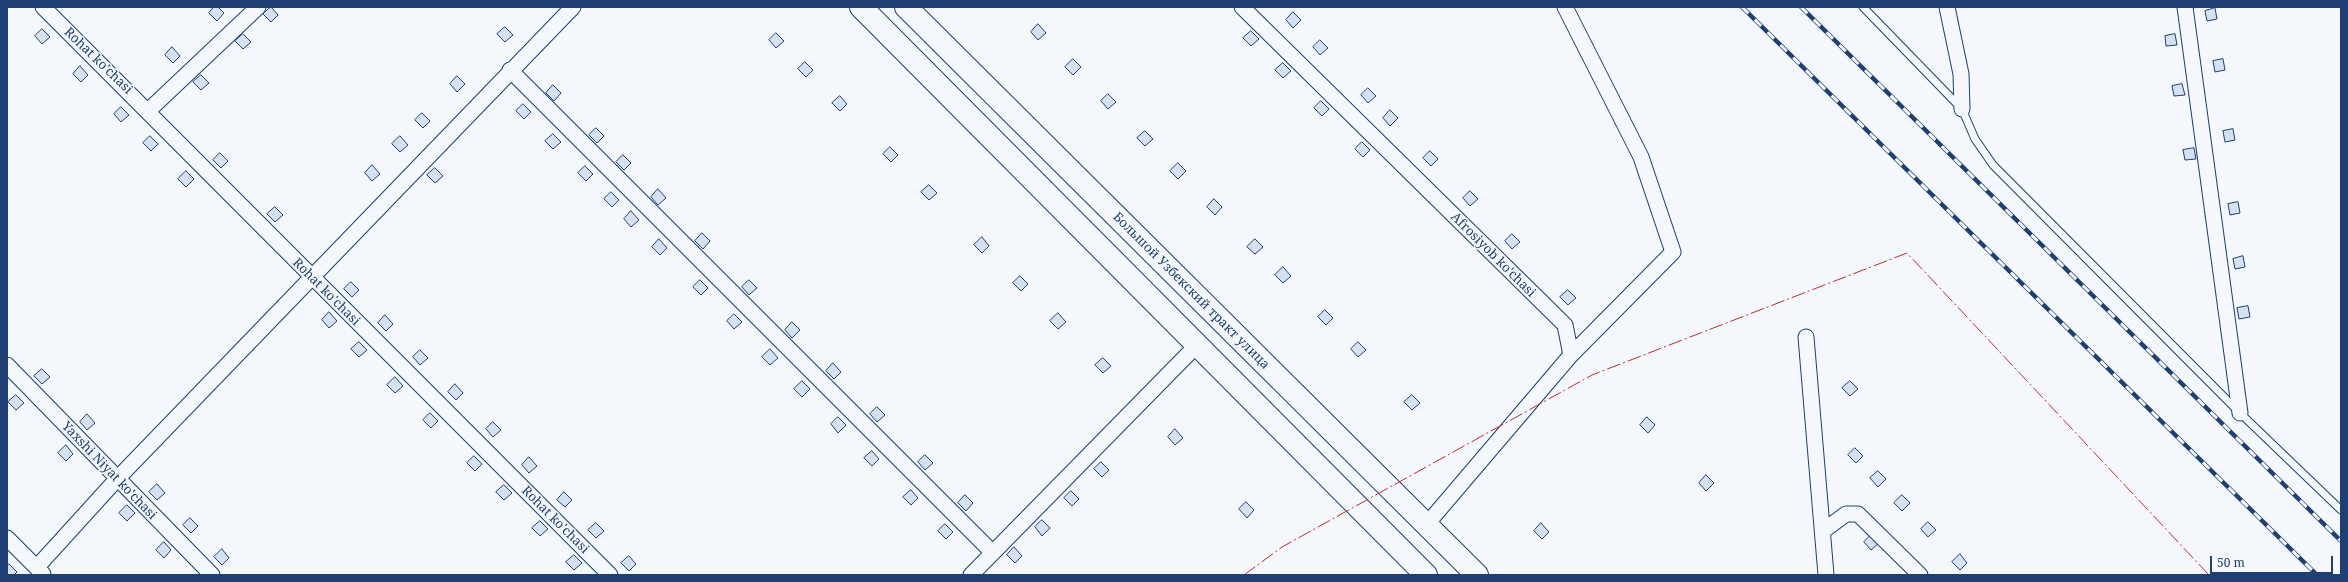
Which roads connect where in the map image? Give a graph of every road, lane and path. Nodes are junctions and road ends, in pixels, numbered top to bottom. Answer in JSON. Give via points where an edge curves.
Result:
{"nodes":[{"id":1,"x":43,"y":7,"type":"edge"},
{"id":2,"x":258,"y":7,"type":"edge"},
{"id":3,"x":573,"y":7,"type":"edge"},
{"id":4,"x":861,"y":7,"type":"edge"},
{"id":5,"x":906,"y":7,"type":"edge"},
{"id":6,"x":1242,"y":7,"type":"edge"},
{"id":7,"x":1565,"y":7,"type":"edge"},
{"id":8,"x":1863,"y":7,"type":"edge"},
{"id":9,"x":1947,"y":7,"type":"edge"},
{"id":10,"x":2185,"y":7,"type":"edge"},
{"id":11,"x":510,"y":70,"type":"junction"},
{"id":12,"x":1962,"y":108,"type":"junction"},
{"id":13,"x":148,"y":110,"type":"junction"},
{"id":14,"x":312,"y":279,"type":"junction"},
{"id":15,"x":1806,"y":337,"type":"dead end"},
{"id":16,"x":1197,"y":345,"type":"junction"},
{"id":17,"x":1571,"y":355,"type":"junction"},
{"id":18,"x":7,"y":365,"type":"edge"},
{"id":19,"x":2240,"y":414,"type":"junction"},
{"id":20,"x":117,"y":480,"type":"junction"},
{"id":21,"x":2341,"y":510,"type":"edge"},
{"id":22,"x":1427,"y":524,"type":"junction"},
{"id":23,"x":1823,"y":531,"type":"junction"},
{"id":24,"x":1387,"y":536,"type":"junction"},
{"id":25,"x":7,"y":538,"type":"edge"},
{"id":26,"x":993,"y":553,"type":"junction"},
{"id":27,"x":40,"y":571,"type":"edge"},
{"id":28,"x":212,"y":575,"type":"edge"},
{"id":29,"x":610,"y":575,"type":"edge"},
{"id":30,"x":972,"y":575,"type":"edge"},
{"id":31,"x":1404,"y":575,"type":"edge"},
{"id":32,"x":1426,"y":575,"type":"edge"},
{"id":33,"x":1477,"y":575,"type":"edge"},
{"id":34,"x":1826,"y":575,"type":"edge"},
{"id":35,"x":1920,"y":575,"type":"edge"}],
"edges":[{"from":1,"to":13,"type":"street","name":"Rohat ko'chasi"},
{"from":2,"to":13,"type":"street"},
{"from":3,"to":11,"type":"street"},
{"from":4,"to":16,"type":"main road"},
{"from":5,"to":22,"type":"main road","name":"Большой Узбекский тракт улица"},
{"from":6,"to":17,"type":"street","name":"Afrosiyob ko'chasi","via":[[1565,326]]},
{"from":7,"to":17,"type":"street","via":[[1641,157],[1673,252]]},
{"from":8,"to":12,"type":"lane"},
{"from":9,"to":12,"type":"street","via":[[1961,74]]},
{"from":10,"to":19,"type":"street"},
{"from":11,"to":14,"type":"street"},
{"from":11,"to":26,"type":"street"},
{"from":12,"to":19,"type":"lane","via":[[1975,139],[1993,165]]},
{"from":13,"to":14,"type":"street","name":"Rohat ko'chasi"},
{"from":14,"to":20,"type":"street"},
{"from":14,"to":29,"type":"street","name":"Rohat ko'chasi"},
{"from":15,"to":23,"type":"street"},
{"from":16,"to":24,"type":"main road"},
{"from":16,"to":26,"type":"street"},
{"from":17,"to":22,"type":"street"},
{"from":18,"to":20,"type":"street","name":"Yaxshi Niyat ko'chasi"},
{"from":19,"to":21,"type":"lane"},
{"from":20,"to":27,"type":"street"},
{"from":20,"to":28,"type":"street","name":"Yaxshi Niyat ko'chasi"},
{"from":22,"to":33,"type":"main road","name":"Большой Узбекский тракт улица"},
{"from":23,"to":34,"type":"street"},
{"from":23,"to":35,"type":"street","via":[[1846,514],[1858,514]]},
{"from":24,"to":31,"type":"main road"},
{"from":24,"to":32,"type":"main road"},
{"from":25,"to":27,"type":"street"},
{"from":26,"to":30,"type":"street"}]}
